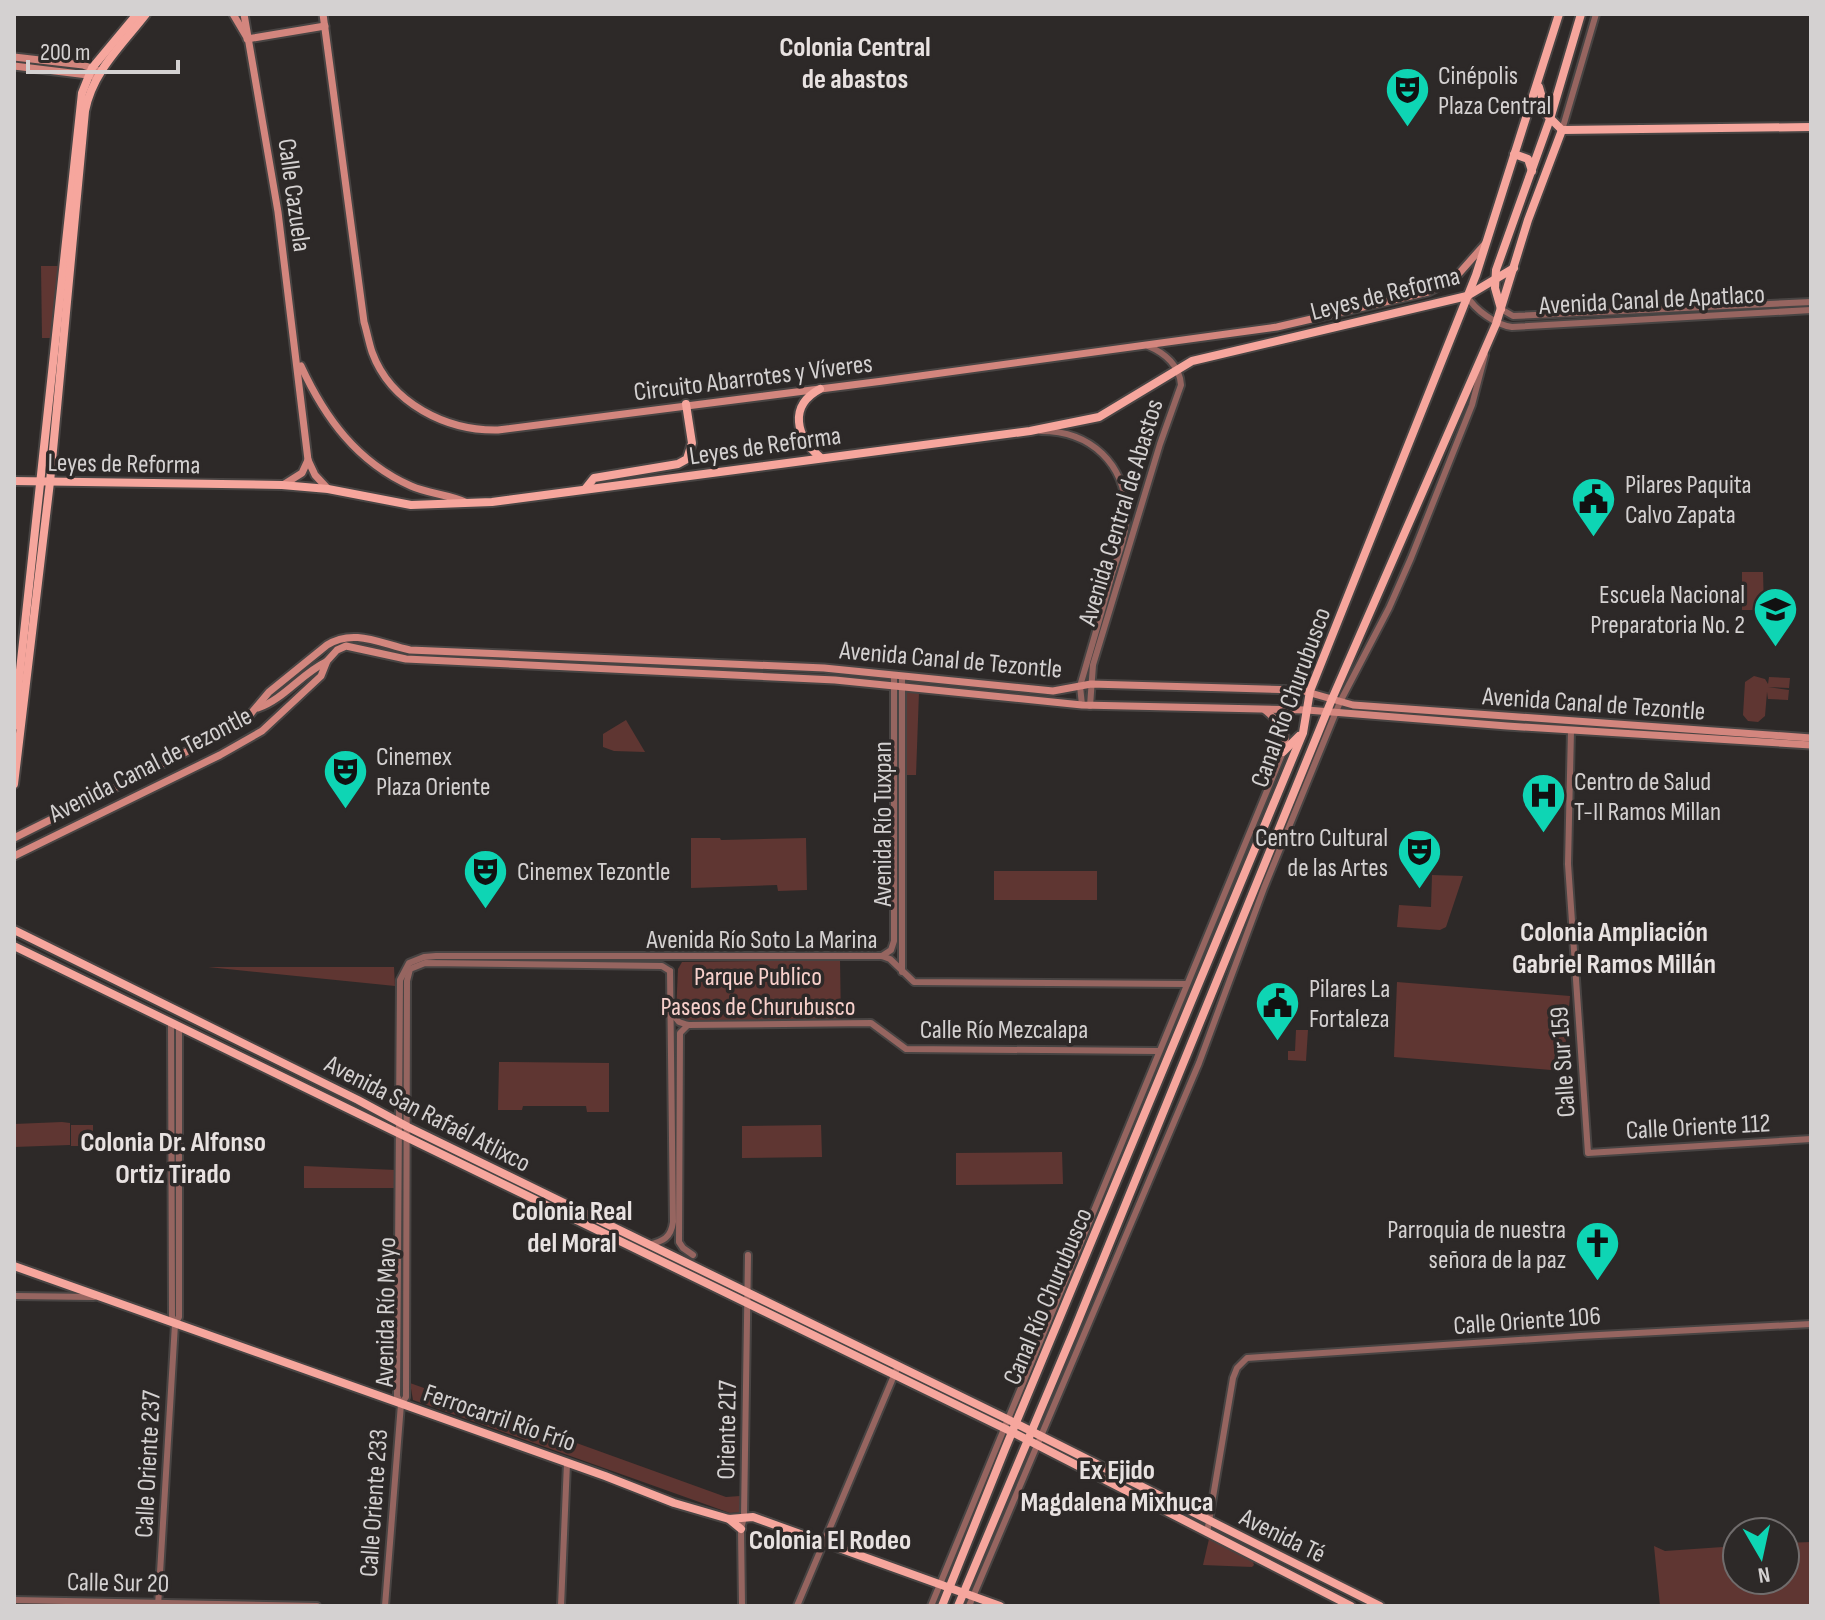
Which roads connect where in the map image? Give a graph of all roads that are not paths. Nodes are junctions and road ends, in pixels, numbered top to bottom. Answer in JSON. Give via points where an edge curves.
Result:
{"nodes":[{"id":1,"x":137,"y":14,"type":"edge"},
{"id":2,"x":146,"y":14,"type":"edge"},
{"id":3,"x":233,"y":14,"type":"edge"},
{"id":4,"x":244,"y":14,"type":"edge"},
{"id":5,"x":323,"y":14,"type":"edge"},
{"id":6,"x":1559,"y":14,"type":"edge"},
{"id":7,"x":1581,"y":14,"type":"edge"},
{"id":8,"x":1596,"y":14,"type":"edge"},
{"id":9,"x":325,"y":26,"type":"junction"},
{"id":10,"x":127,"y":32,"type":"junction"},
{"id":11,"x":247,"y":38,"type":"junction"},
{"id":12,"x":14,"y":57,"type":"edge"},
{"id":13,"x":14,"y":66,"type":"edge"},
{"id":14,"x":94,"y":72,"type":"junction"},
{"id":15,"x":1539,"y":82,"type":"junction"},
{"id":16,"x":1550,"y":119,"type":"junction"},
{"id":17,"x":1811,"y":127,"type":"edge"},
{"id":18,"x":1562,"y":130,"type":"junction"},
{"id":19,"x":1514,"y":154,"type":"junction"},
{"id":20,"x":1531,"y":172,"type":"junction"},
{"id":21,"x":1487,"y":243,"type":"junction"},
{"id":22,"x":1514,"y":268,"type":"junction"},
{"id":23,"x":1494,"y":281,"type":"junction"},
{"id":24,"x":1467,"y":296,"type":"junction"},
{"id":25,"x":1811,"y":302,"type":"edge"},
{"id":26,"x":1501,"y":309,"type":"junction"},
{"id":27,"x":1811,"y":310,"type":"edge"},
{"id":28,"x":1575,"y":313,"type":"junction"},
{"id":29,"x":1496,"y":322,"type":"junction"},
{"id":30,"x":1575,"y":322,"type":"junction"},
{"id":31,"x":1488,"y":340,"type":"junction"},
{"id":32,"x":1147,"y":345,"type":"junction"},
{"id":33,"x":298,"y":361,"type":"junction"},
{"id":34,"x":1176,"y":369,"type":"junction"},
{"id":35,"x":820,"y":389,"type":"junction"},
{"id":36,"x":686,"y":404,"type":"junction"},
{"id":37,"x":1030,"y":431,"type":"junction"},
{"id":38,"x":820,"y":457,"type":"junction"},
{"id":39,"x":308,"y":460,"type":"junction"},
{"id":40,"x":14,"y":481,"type":"edge"},
{"id":41,"x":46,"y":482,"type":"junction"},
{"id":42,"x":282,"y":485,"type":"junction"},
{"id":43,"x":585,"y":488,"type":"junction"},
{"id":44,"x":328,"y":489,"type":"junction"},
{"id":45,"x":469,"y":503,"type":"junction"},
{"id":46,"x":327,"y":661,"type":"junction"},
{"id":47,"x":894,"y":676,"type":"junction"},
{"id":48,"x":1091,"y":684,"type":"junction"},
{"id":49,"x":884,"y":685,"type":"junction"},
{"id":50,"x":1080,"y":686,"type":"junction"},
{"id":51,"x":898,"y":687,"type":"junction"},
{"id":52,"x":1310,"y":691,"type":"junction"},
{"id":53,"x":1336,"y":701,"type":"junction"},
{"id":54,"x":1086,"y":706,"type":"junction"},
{"id":55,"x":255,"y":709,"type":"junction"},
{"id":56,"x":1265,"y":710,"type":"junction"},
{"id":57,"x":1307,"y":710,"type":"junction"},
{"id":58,"x":1332,"y":712,"type":"junction"},
{"id":59,"x":14,"y":726,"type":"edge"},
{"id":60,"x":230,"y":730,"type":"junction"},
{"id":61,"x":1571,"y":730,"type":"junction"},
{"id":62,"x":1303,"y":733,"type":"junction"},
{"id":63,"x":1811,"y":738,"type":"edge"},
{"id":64,"x":240,"y":745,"type":"junction"},
{"id":65,"x":1811,"y":745,"type":"edge"},
{"id":66,"x":1283,"y":752,"type":"junction"},
{"id":67,"x":183,"y":755,"type":"junction"},
{"id":68,"x":191,"y":770,"type":"junction"},
{"id":69,"x":14,"y":784,"type":"edge"},
{"id":70,"x":121,"y":786,"type":"junction"},
{"id":71,"x":129,"y":800,"type":"junction"},
{"id":72,"x":72,"y":809,"type":"junction"},
{"id":73,"x":898,"y":819,"type":"junction"},
{"id":74,"x":79,"y":824,"type":"junction"},
{"id":75,"x":14,"y":838,"type":"edge"},
{"id":76,"x":14,"y":856,"type":"edge"},
{"id":77,"x":1262,"y":870,"type":"junction"},
{"id":78,"x":1264,"y":888,"type":"junction"},
{"id":79,"x":14,"y":930,"type":"edge"},
{"id":80,"x":14,"y":946,"type":"edge"},
{"id":81,"x":882,"y":956,"type":"junction"},
{"id":82,"x":681,"y":958,"type":"junction"},
{"id":83,"x":424,"y":960,"type":"junction"},
{"id":84,"x":670,"y":971,"type":"junction"},
{"id":85,"x":902,"y":972,"type":"junction"},
{"id":86,"x":1187,"y":984,"type":"junction"},
{"id":87,"x":671,"y":1012,"type":"junction"},
{"id":88,"x":688,"y":1025,"type":"junction"},
{"id":89,"x":175,"y":1026,"type":"junction"},
{"id":90,"x":1158,"y":1051,"type":"junction"},
{"id":91,"x":404,"y":1125,"type":"junction"},
{"id":92,"x":403,"y":1137,"type":"junction"},
{"id":93,"x":1811,"y":1139,"type":"edge"},
{"id":94,"x":1588,"y":1153,"type":"joint"},
{"id":95,"x":649,"y":1245,"type":"junction"},
{"id":96,"x":693,"y":1255,"type":"dead end"},
{"id":97,"x":748,"y":1255,"type":"dead end"},
{"id":98,"x":14,"y":1266,"type":"edge"},
{"id":99,"x":749,"y":1293,"type":"junction"},
{"id":100,"x":14,"y":1296,"type":"edge"},
{"id":101,"x":95,"y":1297,"type":"junction"},
{"id":102,"x":748,"y":1306,"type":"junction"},
{"id":103,"x":175,"y":1324,"type":"junction"},
{"id":104,"x":1811,"y":1324,"type":"edge"},
{"id":105,"x":897,"y":1370,"type":"junction"},
{"id":106,"x":401,"y":1404,"type":"junction"},
{"id":107,"x":1010,"y":1426,"type":"junction"},
{"id":108,"x":1033,"y":1438,"type":"junction"},
{"id":109,"x":567,"y":1463,"type":"junction"},
{"id":110,"x":744,"y":1517,"type":"junction"},
{"id":111,"x":729,"y":1519,"type":"junction"},
{"id":112,"x":1209,"y":1521,"type":"junction"},
{"id":113,"x":741,"y":1529,"type":"junction"},
{"id":114,"x":1207,"y":1533,"type":"junction"},
{"id":115,"x":824,"y":1543,"type":"junction"},
{"id":116,"x":944,"y":1584,"type":"junction"},
{"id":117,"x":963,"y":1593,"type":"junction"},
{"id":118,"x":14,"y":1600,"type":"edge"},
{"id":119,"x":971,"y":1602,"type":"edge"},
{"id":120,"x":158,"y":1605,"type":"edge"},
{"id":121,"x":317,"y":1606,"type":"edge"},
{"id":122,"x":385,"y":1606,"type":"edge"},
{"id":123,"x":561,"y":1606,"type":"edge"},
{"id":124,"x":742,"y":1606,"type":"edge"},
{"id":125,"x":797,"y":1606,"type":"edge"},
{"id":126,"x":931,"y":1606,"type":"edge"},
{"id":127,"x":942,"y":1606,"type":"edge"},
{"id":128,"x":958,"y":1606,"type":"edge"},
{"id":129,"x":1000,"y":1606,"type":"edge"},
{"id":130,"x":1351,"y":1606,"type":"edge"},
{"id":131,"x":1380,"y":1606,"type":"edge"}],
"edges":[{"from":1,"to":10,"type":"main road"},
{"from":2,"to":10,"type":"main road"},
{"from":3,"to":11,"type":"main road","name":"Calle Cazuela"},
{"from":4,"to":11,"type":"main road","name":"Calle Cazuela"},
{"from":5,"to":9,"type":"main road","name":"Circuito Abarrotes y Víveres"},
{"from":6,"to":15,"type":"main road","name":"Canal Río Churubusco"},
{"from":7,"to":16,"type":"main road"},
{"from":8,"to":18,"type":"street","name":"Canal Río Churubusco"},
{"from":9,"to":11,"type":"main road"},
{"from":9,"to":36,"type":"main road","name":"Circuito Abarrotes y Víveres","via":[[364,322],[372,352],[392,384],[422,411],[479,430]]},
{"from":10,"to":14,"type":"main road"},
{"from":11,"to":33,"type":"main road","name":"Calle Cazuela","via":[[260,94]]},
{"from":12,"to":14,"type":"main road"},
{"from":13,"to":14,"type":"main road"},
{"from":14,"to":41,"type":"main road","via":[[79,110]]},
{"from":15,"to":16,"type":"main road"},
{"from":15,"to":19,"type":"main road","name":"Canal Río Churubusco"},
{"from":16,"to":18,"type":"main road"},
{"from":16,"to":20,"type":"main road"},
{"from":17,"to":18,"type":"main road"},
{"from":18,"to":22,"type":"main road","name":"Canal Río Churubusco"},
{"from":19,"to":20,"type":"main road","via":[[1528,159]]},
{"from":19,"to":21,"type":"main road","name":"Canal Río Churubusco"},
{"from":20,"to":23,"type":"main road"},
{"from":21,"to":24,"type":"main road","name":"Canal Río Churubusco"},
{"from":21,"to":32,"type":"main road","name":"Circuito Abarrotes y Víveres","via":[[1455,278],[1428,292],[1277,327]]},
{"from":22,"to":23,"type":"main road","name":"Leyes de Reforma"},
{"from":22,"to":26,"type":"main road","name":"Canal Río Churubusco"},
{"from":23,"to":24,"type":"main road","name":"Leyes de Reforma"},
{"from":23,"to":26,"type":"main road"},
{"from":24,"to":29,"type":"street"},
{"from":24,"to":34,"type":"main road","name":"Leyes de Reforma"},
{"from":24,"to":52,"type":"main road","name":"Canal Río Churubusco"},
{"from":25,"to":28,"type":"street","name":"Avenida Canal de Apatlaco"},
{"from":26,"to":28,"type":"street","name":"Avenida Canal de Apatlaco","via":[[1513,316]]},
{"from":26,"to":29,"type":"main road","name":"Canal Río Churubusco"},
{"from":27,"to":30,"type":"street","name":"Avenida Canal de Apatlaco"},
{"from":28,"to":30,"type":"street"},
{"from":29,"to":30,"type":"street","name":"Avenida Canal de Apatlaco","via":[[1512,327]]},
{"from":29,"to":31,"type":"main road","name":"Canal Río Churubusco"},
{"from":31,"to":53,"type":"main road","name":"Canal Río Churubusco"},
{"from":31,"to":53,"type":"street","name":"Canal Río Churubusco","via":[[1472,405],[1411,558]]},
{"from":32,"to":34,"type":"street","name":"Avenida Central de Abastos"},
{"from":32,"to":35,"type":"main road","name":"Circuito Abarrotes y Víveres"},
{"from":33,"to":39,"type":"main road","name":"Calle Cazuela"},
{"from":33,"to":45,"type":"main road","name":"Calle Cazuela","via":[[321,408],[360,454],[413,487]]},
{"from":34,"to":37,"type":"main road","name":"Leyes de Reforma","via":[[1099,417]]},
{"from":34,"to":48,"type":"street","name":"Avenida Central de Abastos","via":[[1181,385],[1128,546]]},
{"from":35,"to":36,"type":"main road","name":"Circuito Abarrotes y Víveres"},
{"from":35,"to":38,"type":"main road","via":[[799,408],[803,438]]},
{"from":36,"to":43,"type":"main road","via":[[692,443],[687,459],[594,478]]},
{"from":37,"to":38,"type":"main road","name":"Leyes de Reforma"},
{"from":37,"to":50,"type":"street","name":"Avenida Central de Abastos","via":[[1073,434],[1090,443],[1109,460],[1123,489],[1126,525]]},
{"from":38,"to":43,"type":"main road","name":"Leyes de Reforma"},
{"from":39,"to":42,"type":"main road","via":[[302,473]]},
{"from":39,"to":44,"type":"main road","name":"Calle Cazuela"},
{"from":40,"to":41,"type":"main road","name":"Leyes de Reforma"},
{"from":41,"to":42,"type":"main road","name":"Leyes de Reforma"},
{"from":41,"to":59,"type":"main road"},
{"from":41,"to":69,"type":"main road"},
{"from":42,"to":44,"type":"main road","name":"Leyes de Reforma"},
{"from":43,"to":45,"type":"main road","name":"Leyes de Reforma"},
{"from":44,"to":45,"type":"main road","name":"Leyes de Reforma","via":[[411,505]]},
{"from":46,"to":49,"type":"main road","name":"Avenida Canal de Tezontle","via":[[352,646],[406,659]]},
{"from":46,"to":55,"type":"main road","name":"Avenida Canal de Tezontle","via":[[270,704]]},
{"from":46,"to":64,"type":"main road","name":"Avenida Canal de Tezontle","via":[[321,676]]},
{"from":47,"to":49,"type":"main road"},
{"from":47,"to":50,"type":"main road","name":"Avenida Canal de Tezontle","via":[[1053,691]]},
{"from":47,"to":51,"type":"street","name":"Avenida Río Tuxpan"},
{"from":47,"to":55,"type":"main road","name":"Avenida Canal de Tezontle","via":[[824,668],[410,650],[352,636],[327,645]]},
{"from":48,"to":50,"type":"main road","name":"Avenida Canal de Tezontle"},
{"from":48,"to":52,"type":"main road","name":"Avenida Canal de Tezontle"},
{"from":48,"to":54,"type":"street","name":"Avenida Central de Abastos"},
{"from":49,"to":51,"type":"main road","name":"Avenida Canal de Tezontle"},
{"from":50,"to":54,"type":"street","name":"Avenida Central de Abastos"},
{"from":51,"to":54,"type":"main road","name":"Avenida Canal de Tezontle"},
{"from":51,"to":73,"type":"street","name":"Avenida Río Tuxpan"},
{"from":52,"to":53,"type":"main road","name":"Avenida Canal de Tezontle"},
{"from":52,"to":57,"type":"main road","name":"Canal Río Churubusco"},
{"from":53,"to":58,"type":"main road","name":"Canal Río Churubusco"},
{"from":53,"to":63,"type":"main road","name":"Avenida Canal de Tezontle"},
{"from":54,"to":56,"type":"main road","name":"Avenida Canal de Tezontle"},
{"from":55,"to":60,"type":"main road","name":"Avenida Canal de Tezontle"},
{"from":56,"to":57,"type":"main road","name":"Avenida Canal de Tezontle"},
{"from":56,"to":66,"type":"main road","via":[[1283,728]]},
{"from":57,"to":58,"type":"main road","name":"Avenida Canal de Tezontle"},
{"from":57,"to":62,"type":"main road","name":"Canal Río Churubusco"},
{"from":58,"to":61,"type":"main road","name":"Avenida Canal de Tezontle"},
{"from":58,"to":77,"type":"main road","name":"Canal Río Churubusco"},
{"from":58,"to":78,"type":"street","name":"Canal Río Churubusco"},
{"from":60,"to":64,"type":"main road","via":[[240,736]]},
{"from":60,"to":67,"type":"main road","name":"Avenida Canal de Tezontle"},
{"from":61,"to":65,"type":"main road","name":"Avenida Canal de Tezontle"},
{"from":61,"to":94,"type":"street","name":"Calle Sur 159","via":[[1568,864]]},
{"from":62,"to":66,"type":"main road"},
{"from":62,"to":107,"type":"main road","name":"Canal Río Churubusco"},
{"from":64,"to":68,"type":"main road","name":"Avenida Canal de Tezontle"},
{"from":66,"to":86,"type":"street","name":"Canal Río Churubusco"},
{"from":67,"to":68,"type":"main road"},
{"from":67,"to":70,"type":"main road","name":"Avenida Canal de Tezontle"},
{"from":68,"to":71,"type":"main road","name":"Avenida Canal de Tezontle"},
{"from":70,"to":71,"type":"main road","via":[[130,789]]},
{"from":70,"to":72,"type":"main road","name":"Avenida Canal de Tezontle"},
{"from":71,"to":74,"type":"main road","name":"Avenida Canal de Tezontle"},
{"from":72,"to":74,"type":"main road","via":[[71,822]]},
{"from":72,"to":75,"type":"main road","name":"Avenida Canal de Tezontle"},
{"from":73,"to":81,"type":"street","name":"Avenida Río Tuxpan","via":[[894,941]]},
{"from":73,"to":85,"type":"street","name":"Avenida Río Tuxpan"},
{"from":74,"to":76,"type":"main road","name":"Avenida Canal de Tezontle"},
{"from":77,"to":78,"type":"main road"},
{"from":77,"to":108,"type":"main road","name":"Canal Río Churubusco"},
{"from":78,"to":108,"type":"street","name":"Canal Río Churubusco","via":[[1141,1205]]},
{"from":79,"to":91,"type":"main road","name":"Avenida San Rafaél Atlixco"},
{"from":80,"to":89,"type":"main road","name":"Avenida San Rafaél Atlixco"},
{"from":81,"to":82,"type":"street","name":"Avenida Río Soto La Marina"},
{"from":81,"to":85,"type":"street","name":"Avenida Río Soto La Marina"},
{"from":82,"to":83,"type":"street","name":"Avenida Río Soto La Marina"},
{"from":82,"to":84,"type":"street"},
{"from":83,"to":84,"type":"street","name":"Avenida Río Soto La Marina","via":[[662,966]]},
{"from":83,"to":91,"type":"street","name":"Avenida Río Mayo","via":[[409,963],[400,980]]},
{"from":84,"to":87,"type":"street"},
{"from":85,"to":86,"type":"street","name":"Avenida Río Soto La Marina","via":[[914,982]]},
{"from":86,"to":90,"type":"street","name":"Canal Río Churubusco"},
{"from":87,"to":88,"type":"street"},
{"from":87,"to":95,"type":"street","via":[[673,1222],[665,1240]]},
{"from":88,"to":90,"type":"street","name":"Calle Río Mezcalapa","via":[[871,1023],[906,1049]]},
{"from":88,"to":96,"type":"street","via":[[680,1033],[679,1242]]},
{"from":89,"to":92,"type":"main road","name":"Avenida San Rafaél Atlixco"},
{"from":89,"to":103,"type":"street","name":"Calle Oriente 237"},
{"from":90,"to":107,"type":"street","name":"Canal Río Churubusco"},
{"from":91,"to":92,"type":"street","name":"Avenida Río Mayo"},
{"from":91,"to":95,"type":"main road","name":"Avenida San Rafaél Atlixco"},
{"from":92,"to":102,"type":"main road","name":"Avenida San Rafaél Atlixco"},
{"from":92,"to":106,"type":"street","name":"Avenida Río Mayo","via":[[406,1397]]},
{"from":93,"to":94,"type":"street","name":"Calle Oriente 112"},
{"from":95,"to":99,"type":"main road","name":"Avenida San Rafaél Atlixco"},
{"from":97,"to":99,"type":"street","name":"Oriente 217"},
{"from":98,"to":101,"type":"main road","name":"Ferrocarril Río Frío"},
{"from":99,"to":102,"type":"street","name":"Oriente 217"},
{"from":99,"to":105,"type":"main road","name":"Avenida San Rafaél Atlixco"},
{"from":100,"to":101,"type":"street"},
{"from":101,"to":103,"type":"main road","name":"Ferrocarril Río Frío"},
{"from":102,"to":105,"type":"main road","name":"Avenida San Rafaél Atlixco"},
{"from":102,"to":110,"type":"street","name":"Oriente 217"},
{"from":103,"to":106,"type":"main road","name":"Ferrocarril Río Frío"},
{"from":103,"to":120,"type":"street","name":"Calle Oriente 237"},
{"from":104,"to":112,"type":"street","name":"Calle Oriente 106","via":[[1247,1358],[1233,1378]]},
{"from":105,"to":107,"type":"main road","name":"Avenida San Rafaél Atlixco"},
{"from":105,"to":115,"type":"street"},
{"from":106,"to":109,"type":"main road","name":"Ferrocarril Río Frío"},
{"from":106,"to":122,"type":"street","name":"Calle Oriente 233"},
{"from":107,"to":108,"type":"main road","name":"Avenida San Rafaél Atlixco"},
{"from":107,"to":116,"type":"main road","name":"Canal Río Churubusco"},
{"from":108,"to":112,"type":"main road","name":"Avenida Té"},
{"from":108,"to":114,"type":"main road","name":"Avenida Té"},
{"from":108,"to":117,"type":"main road","name":"Canal Río Churubusco"},
{"from":108,"to":119,"type":"street","name":"Canal Río Churubusco"},
{"from":109,"to":111,"type":"main road","name":"Ferrocarril Río Frío"},
{"from":109,"to":123,"type":"street"},
{"from":110,"to":111,"type":"main road","name":"Ferrocarril Río Frío"},
{"from":110,"to":113,"type":"street","name":"Oriente 217"},
{"from":110,"to":115,"type":"main road","name":"Ferrocarril Río Frío"},
{"from":111,"to":113,"type":"main road"},
{"from":112,"to":114,"type":"street"},
{"from":112,"to":131,"type":"main road","name":"Avenida Té"},
{"from":113,"to":124,"type":"street","name":"Oriente 217"},
{"from":114,"to":130,"type":"main road","name":"Avenida Té"},
{"from":115,"to":116,"type":"main road","name":"Ferrocarril Río Frío"},
{"from":115,"to":125,"type":"street"},
{"from":116,"to":117,"type":"main road","name":"Ferrocarril Río Frío"},
{"from":116,"to":126,"type":"street","name":"Canal Río Churubusco"},
{"from":116,"to":127,"type":"main road","name":"Canal Río Churubusco"},
{"from":117,"to":119,"type":"main road","name":"Ferrocarril Río Frío"},
{"from":117,"to":128,"type":"main road","name":"Canal Río Churubusco"},
{"from":118,"to":120,"type":"street","name":"Calle Sur 20"},
{"from":119,"to":129,"type":"main road","name":"Ferrocarril Río Frío"},
{"from":120,"to":121,"type":"street","name":"Calle Sur 20"}]}
